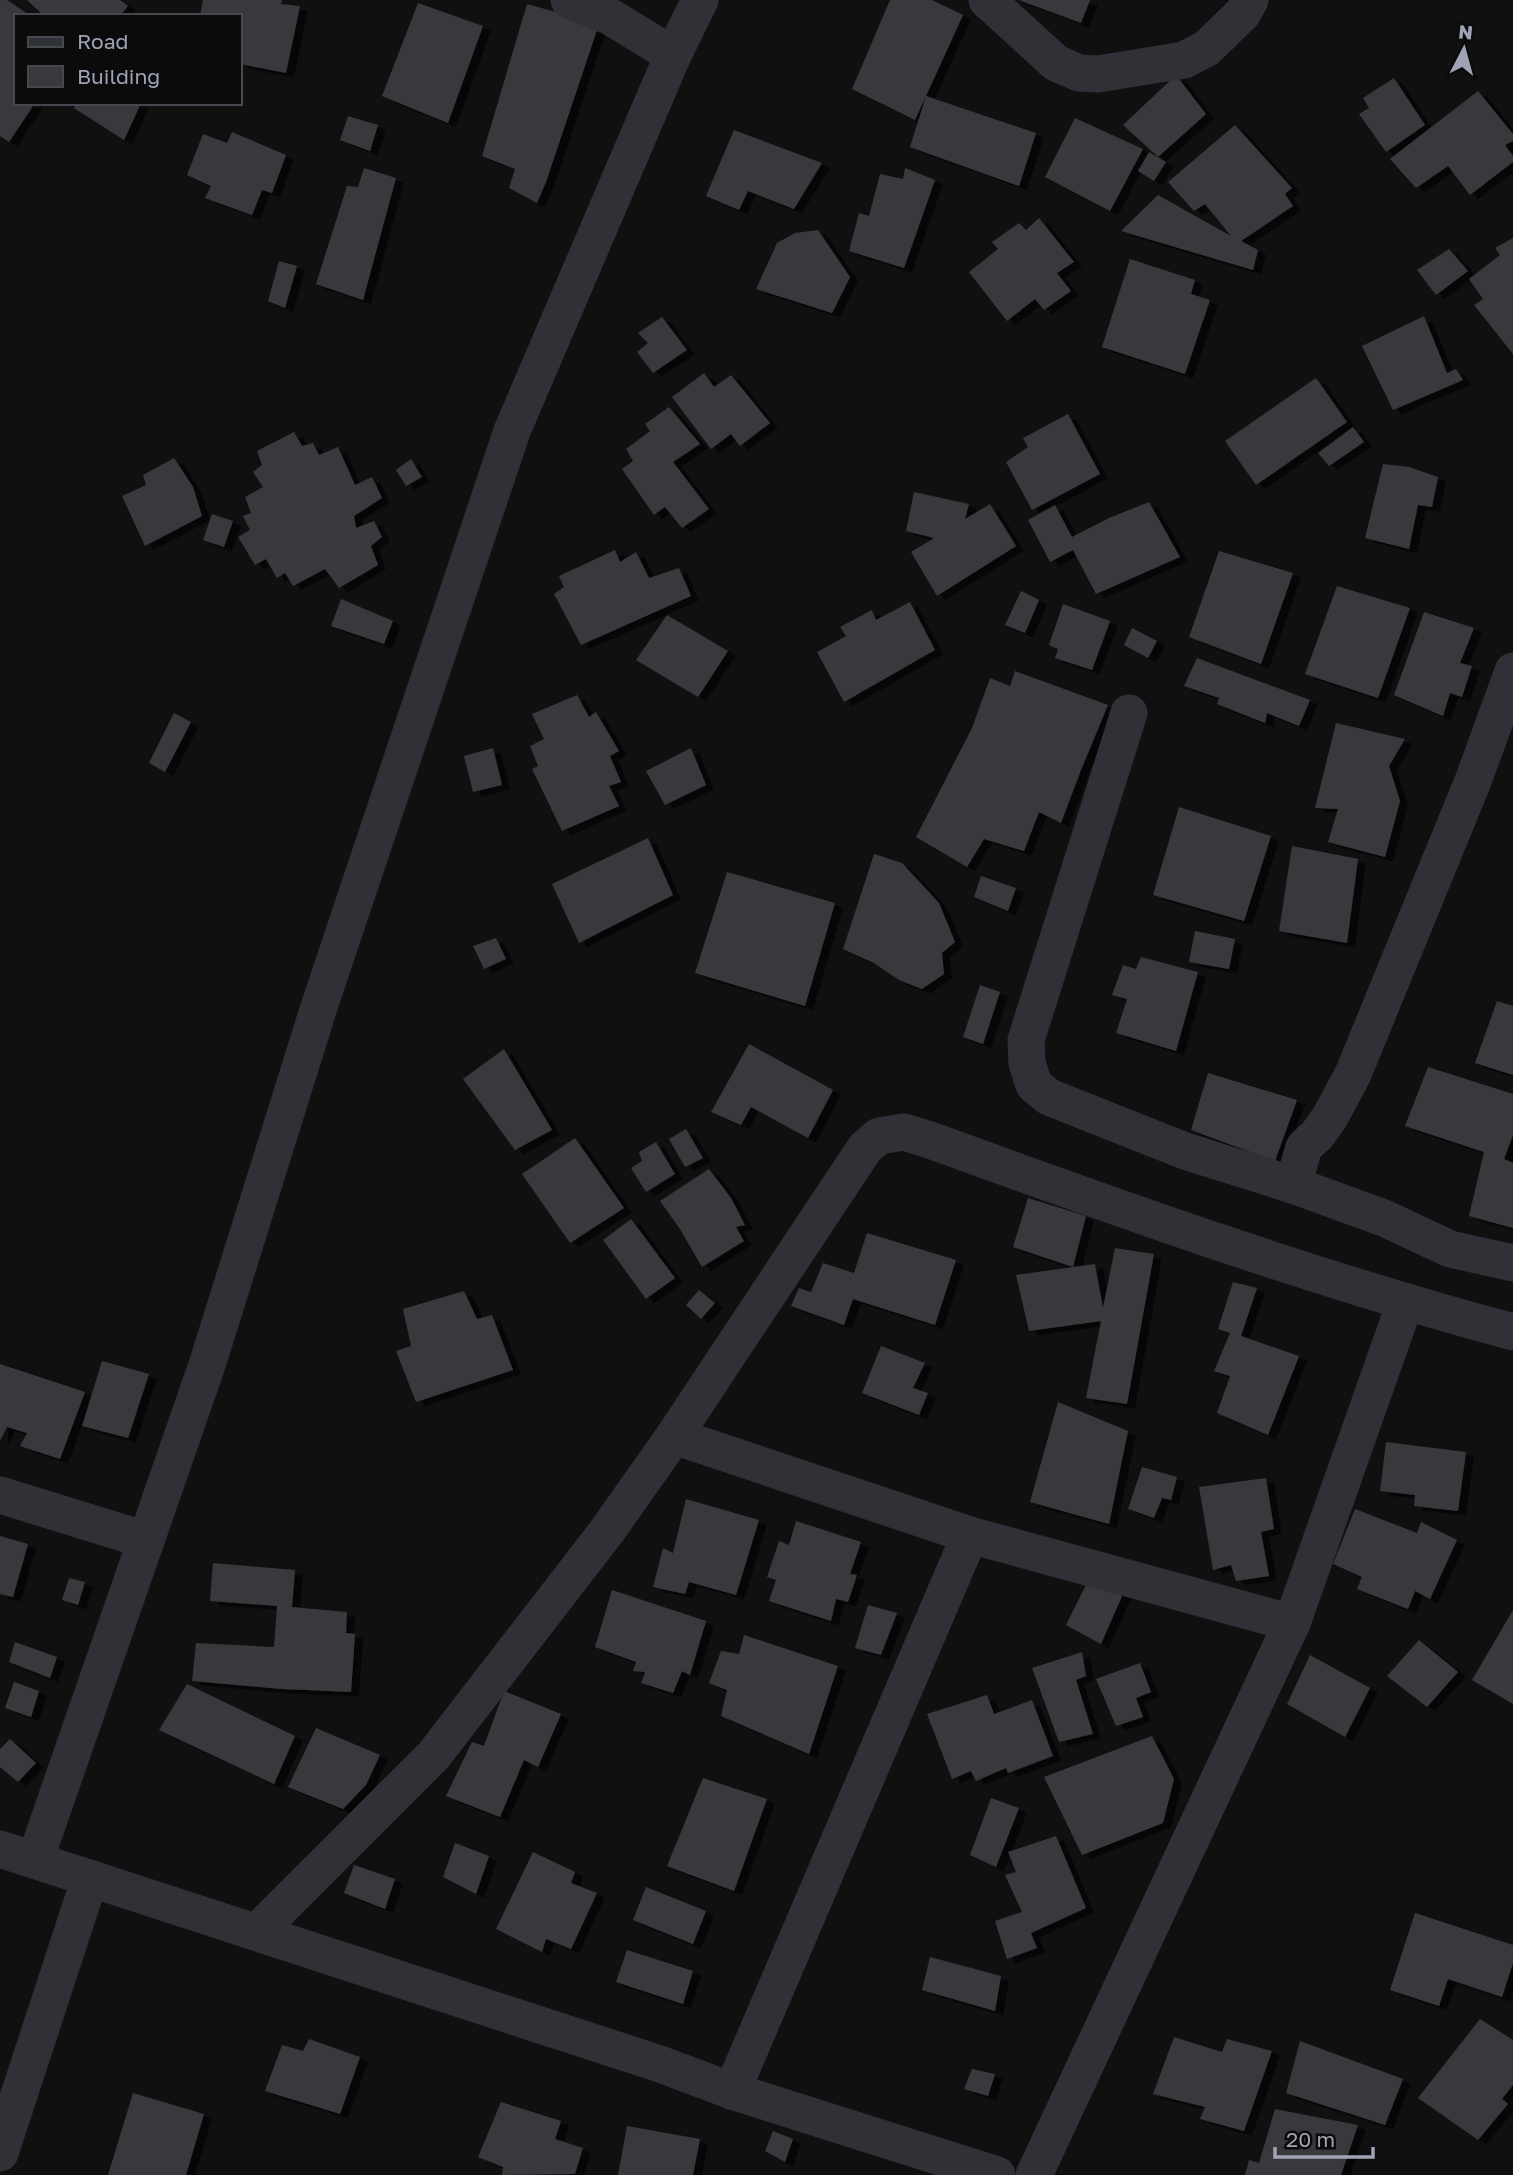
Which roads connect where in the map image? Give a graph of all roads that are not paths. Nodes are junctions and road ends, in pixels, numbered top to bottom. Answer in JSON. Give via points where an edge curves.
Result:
{"nodes":[{"id":1,"x":569,"y":0,"type":"edge"},
{"id":2,"x":700,"y":0,"type":"edge"},
{"id":3,"x":987,"y":0,"type":"edge"},
{"id":4,"x":1250,"y":0,"type":"edge"},
{"id":5,"x":673,"y":55,"type":"junction"},
{"id":6,"x":1513,"y":671,"type":"edge"},
{"id":7,"x":1129,"y":713,"type":"dead end"},
{"id":8,"x":1293,"y":1185,"type":"junction"},
{"id":9,"x":1513,"y":1263,"type":"edge"},
{"id":10,"x":1405,"y":1303,"type":"junction"},
{"id":11,"x":1513,"y":1332,"type":"edge"},
{"id":12,"x":674,"y":1436,"type":"junction"},
{"id":13,"x":0,"y":1495,"type":"edge"},
{"id":14,"x":970,"y":1535,"type":"junction"},
{"id":15,"x":146,"y":1540,"type":"junction"},
{"id":16,"x":1292,"y":1623,"type":"junction"},
{"id":17,"x":0,"y":1849,"type":"edge"},
{"id":18,"x":35,"y":1860,"type":"junction"},
{"id":19,"x":90,"y":1878,"type":"junction"},
{"id":20,"x":257,"y":1933,"type":"junction"},
{"id":21,"x":732,"y":2091,"type":"junction"},
{"id":22,"x":0,"y":2153,"type":"edge"},
{"id":23,"x":997,"y":2175,"type":"edge"},
{"id":24,"x":1034,"y":2175,"type":"edge"}],
"edges":[{"from":1,"to":5,"type":"street","via":[[609,16]]},
{"from":2,"to":5,"type":"street"},
{"from":3,"to":4,"type":"street","via":[[1056,63],[1079,73],[1098,74],[1184,60],[1207,48]]},
{"from":5,"to":15,"type":"street","via":[[512,431]]},
{"from":6,"to":8,"type":"street","via":[[1353,1074],[1330,1117],[1304,1147]]},
{"from":7,"to":8,"type":"street","via":[[1026,1040],[1034,1085],[1049,1097],[1185,1151]]},
{"from":8,"to":9,"type":"street","via":[[1384,1218],[1450,1249]]},
{"from":10,"to":11,"type":"street"},
{"from":10,"to":12,"type":"street","via":[[1125,1211],[930,1140],[904,1132],[879,1136],[865,1148]]},
{"from":10,"to":16,"type":"street"},
{"from":12,"to":14,"type":"street"},
{"from":12,"to":20,"type":"street","via":[[607,1531],[433,1755]]},
{"from":13,"to":15,"type":"street"},
{"from":14,"to":16,"type":"street"},
{"from":14,"to":21,"type":"street"},
{"from":15,"to":18,"type":"street"},
{"from":16,"to":24,"type":"street"},
{"from":17,"to":18,"type":"street"},
{"from":18,"to":19,"type":"street"},
{"from":19,"to":20,"type":"street"},
{"from":19,"to":22,"type":"street"},
{"from":20,"to":21,"type":"street"},
{"from":21,"to":23,"type":"street"}]}
